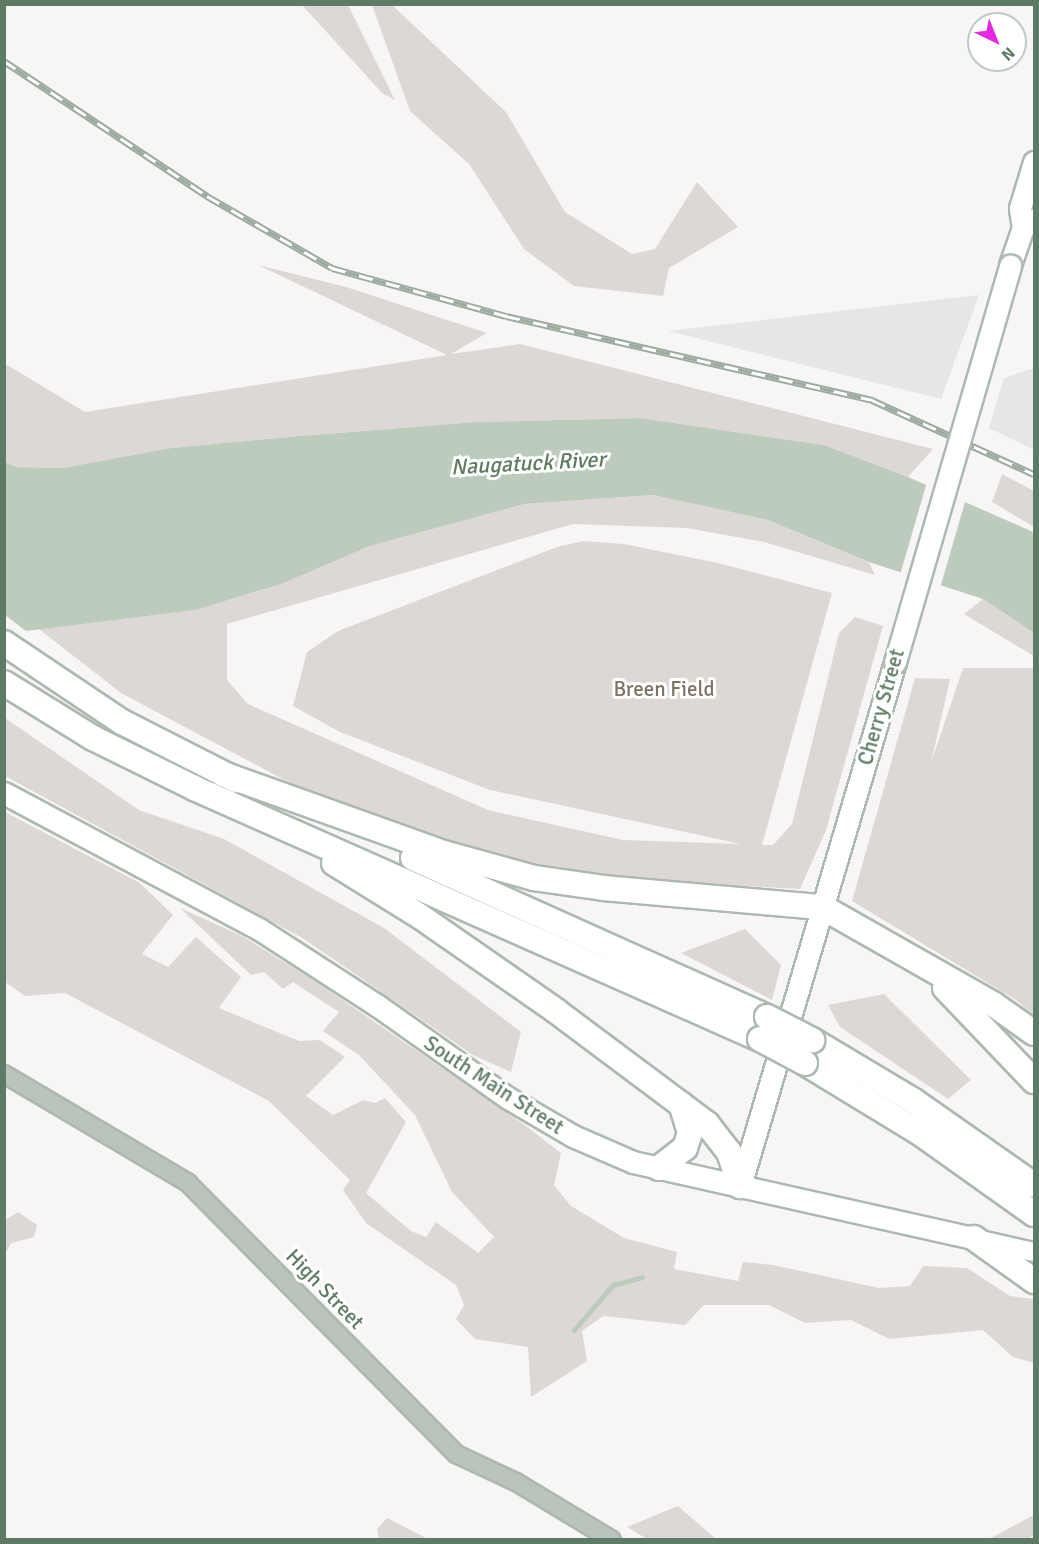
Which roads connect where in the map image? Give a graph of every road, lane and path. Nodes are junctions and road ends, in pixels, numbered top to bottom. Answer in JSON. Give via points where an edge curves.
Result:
{"nodes":[{"id":1,"x":1035,"y":162,"type":"edge"},
{"id":2,"x":1029,"y":223,"type":"edge"},
{"id":3,"x":4,"y":643,"type":"edge"},
{"id":4,"x":4,"y":683,"type":"edge"},
{"id":5,"x":222,"y":774,"type":"junction"},
{"id":6,"x":4,"y":793,"type":"edge"},
{"id":7,"x":269,"y":821,"type":"junction"},
{"id":8,"x":822,"y":907,"type":"junction"},
{"id":9,"x":912,"y":958,"type":"junction"},
{"id":10,"x":764,"y":1028,"type":"junction"},
{"id":11,"x":1035,"y":1033,"type":"edge"},
{"id":12,"x":4,"y":1074,"type":"edge"},
{"id":13,"x":1035,"y":1081,"type":"edge"},
{"id":14,"x":681,"y":1104,"type":"junction"},
{"id":15,"x":658,"y":1168,"type":"junction"},
{"id":16,"x":1035,"y":1185,"type":"edge"},
{"id":17,"x":740,"y":1186,"type":"junction"},
{"id":18,"x":1035,"y":1214,"type":"edge"},
{"id":19,"x":974,"y":1238,"type":"junction"},
{"id":20,"x":1035,"y":1252,"type":"edge"},
{"id":21,"x":1035,"y":1281,"type":"edge"},
{"id":22,"x":612,"y":1538,"type":"edge"}],
"edges":[{"from":1,"to":2,"type":"main road","name":"Cherry Street","via":[[1020,208]]},
{"from":2,"to":8,"type":"main road","name":"Cherry Street","bridge":true,"via":[[1010,265]]},
{"from":3,"to":5,"type":"highway","via":[[122,722]]},
{"from":4,"to":7,"type":"highway","via":[[93,738]]},
{"from":5,"to":8,"type":"highway","via":[[444,854],[534,878],[613,889]]},
{"from":5,"to":10,"type":"highway"},
{"from":6,"to":15,"type":"main road","name":"South Main Street","via":[[259,929],[547,1122],[601,1149]]},
{"from":7,"to":10,"type":"highway"},
{"from":7,"to":14,"type":"highway","via":[[421,917]]},
{"from":8,"to":9,"type":"highway"},
{"from":8,"to":17,"type":"main road","name":"Cherry Street"},
{"from":9,"to":11,"type":"highway"},
{"from":9,"to":13,"type":"highway","via":[[982,1023]]},
{"from":10,"to":16,"type":"highway","bridge":true,"via":[[812,1040],[923,1107]]},
{"from":10,"to":18,"type":"highway","bridge":true,"via":[[805,1063],[920,1133]]},
{"from":12,"to":22,"type":"street","name":"High Street","via":[[188,1183],[456,1454],[516,1482]]},
{"from":14,"to":15,"type":"highway","via":[[690,1133],[685,1148]]},
{"from":14,"to":17,"type":"highway","via":[[719,1137],[735,1166]]},
{"from":15,"to":17,"type":"main road","name":"South Main Street"},
{"from":17,"to":19,"type":"main road","name":"South Main Street"},
{"from":19,"to":20,"type":"main road","name":"South Main Street"},
{"from":19,"to":21,"type":"highway"}]}
